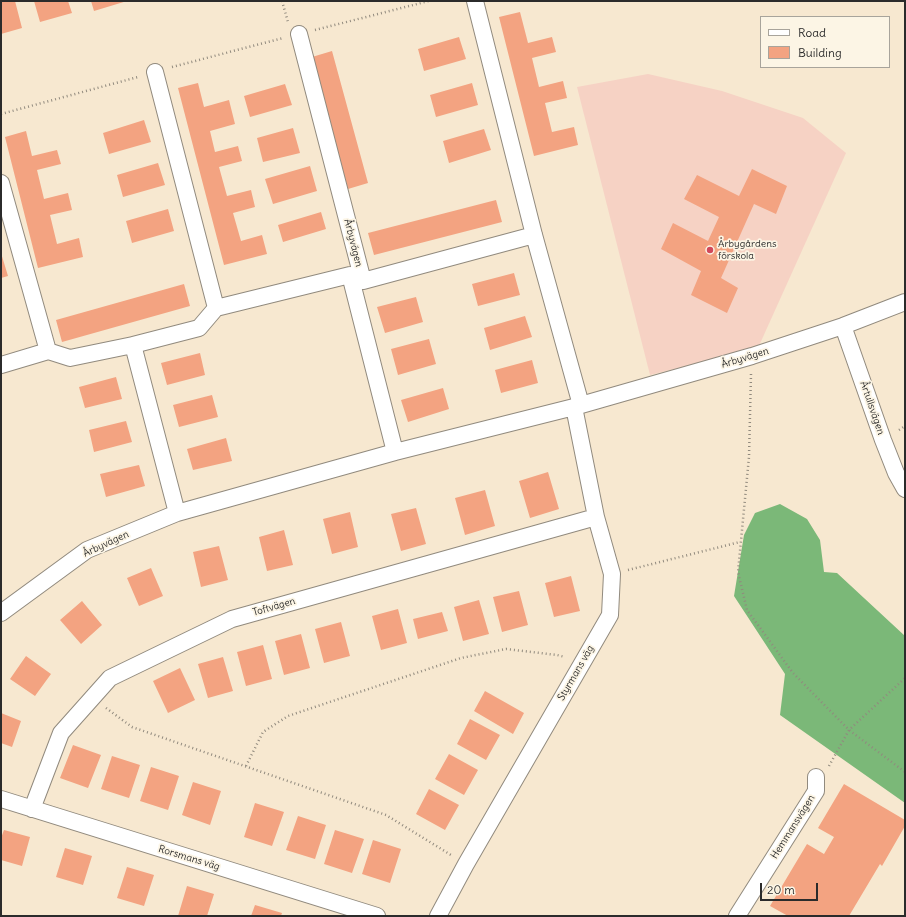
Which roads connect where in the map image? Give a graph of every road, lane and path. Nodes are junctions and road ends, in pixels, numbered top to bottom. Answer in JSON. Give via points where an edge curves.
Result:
{"nodes":[{"id":1,"x":282,"y":1,"type":"edge"},
{"id":2,"x":429,"y":1,"type":"edge"},
{"id":3,"x":474,"y":1,"type":"edge"},
{"id":4,"x":296,"y":35,"type":"junction"},
{"id":5,"x":155,"y":72,"type":"junction"},
{"id":6,"x":1,"y":114,"type":"edge"},
{"id":7,"x":1,"y":183,"type":"edge"},
{"id":8,"x":534,"y":235,"type":"junction"},
{"id":9,"x":356,"y":278,"type":"junction"},
{"id":10,"x":905,"y":302,"type":"edge"},
{"id":11,"x":216,"y":308,"type":"junction"},
{"id":12,"x":843,"y":326,"type":"junction"},
{"id":13,"x":133,"y":346,"type":"junction"},
{"id":14,"x":48,"y":351,"type":"junction"},
{"id":15,"x":752,"y":356,"type":"junction"},
{"id":16,"x":1,"y":365,"type":"edge"},
{"id":17,"x":578,"y":406,"type":"junction"},
{"id":18,"x":395,"y":452,"type":"junction"},
{"id":19,"x":905,"y":489,"type":"edge"},
{"id":20,"x":177,"y":513,"type":"junction"},
{"id":21,"x":596,"y":517,"type":"junction"},
{"id":22,"x":740,"y":542,"type":"junction"},
{"id":23,"x":612,"y":574,"type":"junction"},
{"id":24,"x":1,"y":613,"type":"edge"},
{"id":25,"x":582,"y":663,"type":"junction"},
{"id":26,"x":905,"y":678,"type":"edge"},
{"id":27,"x":93,"y":698,"type":"junction"},
{"id":28,"x":849,"y":730,"type":"junction"},
{"id":29,"x":246,"y":766,"type":"junction"},
{"id":30,"x":905,"y":772,"type":"edge"},
{"id":31,"x":816,"y":784,"type":"joint"},
{"id":32,"x":1,"y":799,"type":"edge"},
{"id":33,"x":32,"y":809,"type":"junction"},
{"id":34,"x":466,"y":864,"type":"junction"},
{"id":35,"x":377,"y":916,"type":"edge"},
{"id":36,"x":438,"y":916,"type":"edge"},
{"id":37,"x":737,"y":916,"type":"edge"}],
"edges":[{"from":1,"to":4,"type":"path"},
{"from":2,"to":4,"type":"path"},
{"from":3,"to":8,"type":"street"},
{"from":4,"to":5,"type":"path"},
{"from":4,"to":9,"type":"street","name":"Årbyvägen"},
{"from":5,"to":6,"type":"path"},
{"from":5,"to":11,"type":"street"},
{"from":7,"to":14,"type":"street"},
{"from":8,"to":9,"type":"street","name":"Årbyvägen"},
{"from":8,"to":17,"type":"street"},
{"from":9,"to":11,"type":"street","name":"Årbyvägen"},
{"from":9,"to":18,"type":"street","name":"Årbyvägen"},
{"from":10,"to":12,"type":"street","name":"Årbyvägen"},
{"from":11,"to":13,"type":"street","via":[[199,328]]},
{"from":12,"to":15,"type":"street","name":"Årbyvägen"},
{"from":12,"to":19,"type":"street","name":"Årtullsvägen","via":[[896,473]]},
{"from":13,"to":14,"type":"street","via":[[70,358]]},
{"from":13,"to":20,"type":"street"},
{"from":14,"to":16,"type":"street"},
{"from":15,"to":17,"type":"street","name":"Årbyvägen"},
{"from":15,"to":22,"type":"path","via":[[749,457]]},
{"from":17,"to":18,"type":"street","name":"Årbyvägen"},
{"from":17,"to":21,"type":"street","name":"Styrmans väg"},
{"from":18,"to":20,"type":"street","name":"Årbyvägen"},
{"from":20,"to":24,"type":"street","name":"Årbyvägen","via":[[87,550]]},
{"from":21,"to":23,"type":"street","name":"Styrmans väg"},
{"from":21,"to":27,"type":"street","name":"Toftvägen","via":[[232,619],[110,678]]},
{"from":22,"to":23,"type":"path"},
{"from":22,"to":28,"type":"path","via":[[738,572],[747,610],[793,674]]},
{"from":23,"to":25,"type":"street","name":"Styrmans väg","via":[[610,615]]},
{"from":25,"to":29,"type":"path","via":[[558,655],[506,649],[461,658],[288,716],[263,732]]},
{"from":25,"to":34,"type":"street","name":"Styrmans väg"},
{"from":26,"to":28,"type":"path"},
{"from":27,"to":29,"type":"path","via":[[132,727]]},
{"from":27,"to":33,"type":"street","name":"Toftvägen","via":[[61,733]]},
{"from":28,"to":30,"type":"path"},
{"from":28,"to":31,"type":"path"},
{"from":29,"to":34,"type":"path","via":[[386,815]]},
{"from":31,"to":37,"type":"street","name":"Hemmansvägen"},
{"from":32,"to":33,"type":"street","name":"Rorsmans väg"},
{"from":33,"to":35,"type":"street","name":"Rorsmans väg"},
{"from":34,"to":36,"type":"street","name":"Styrmans väg"}]}
